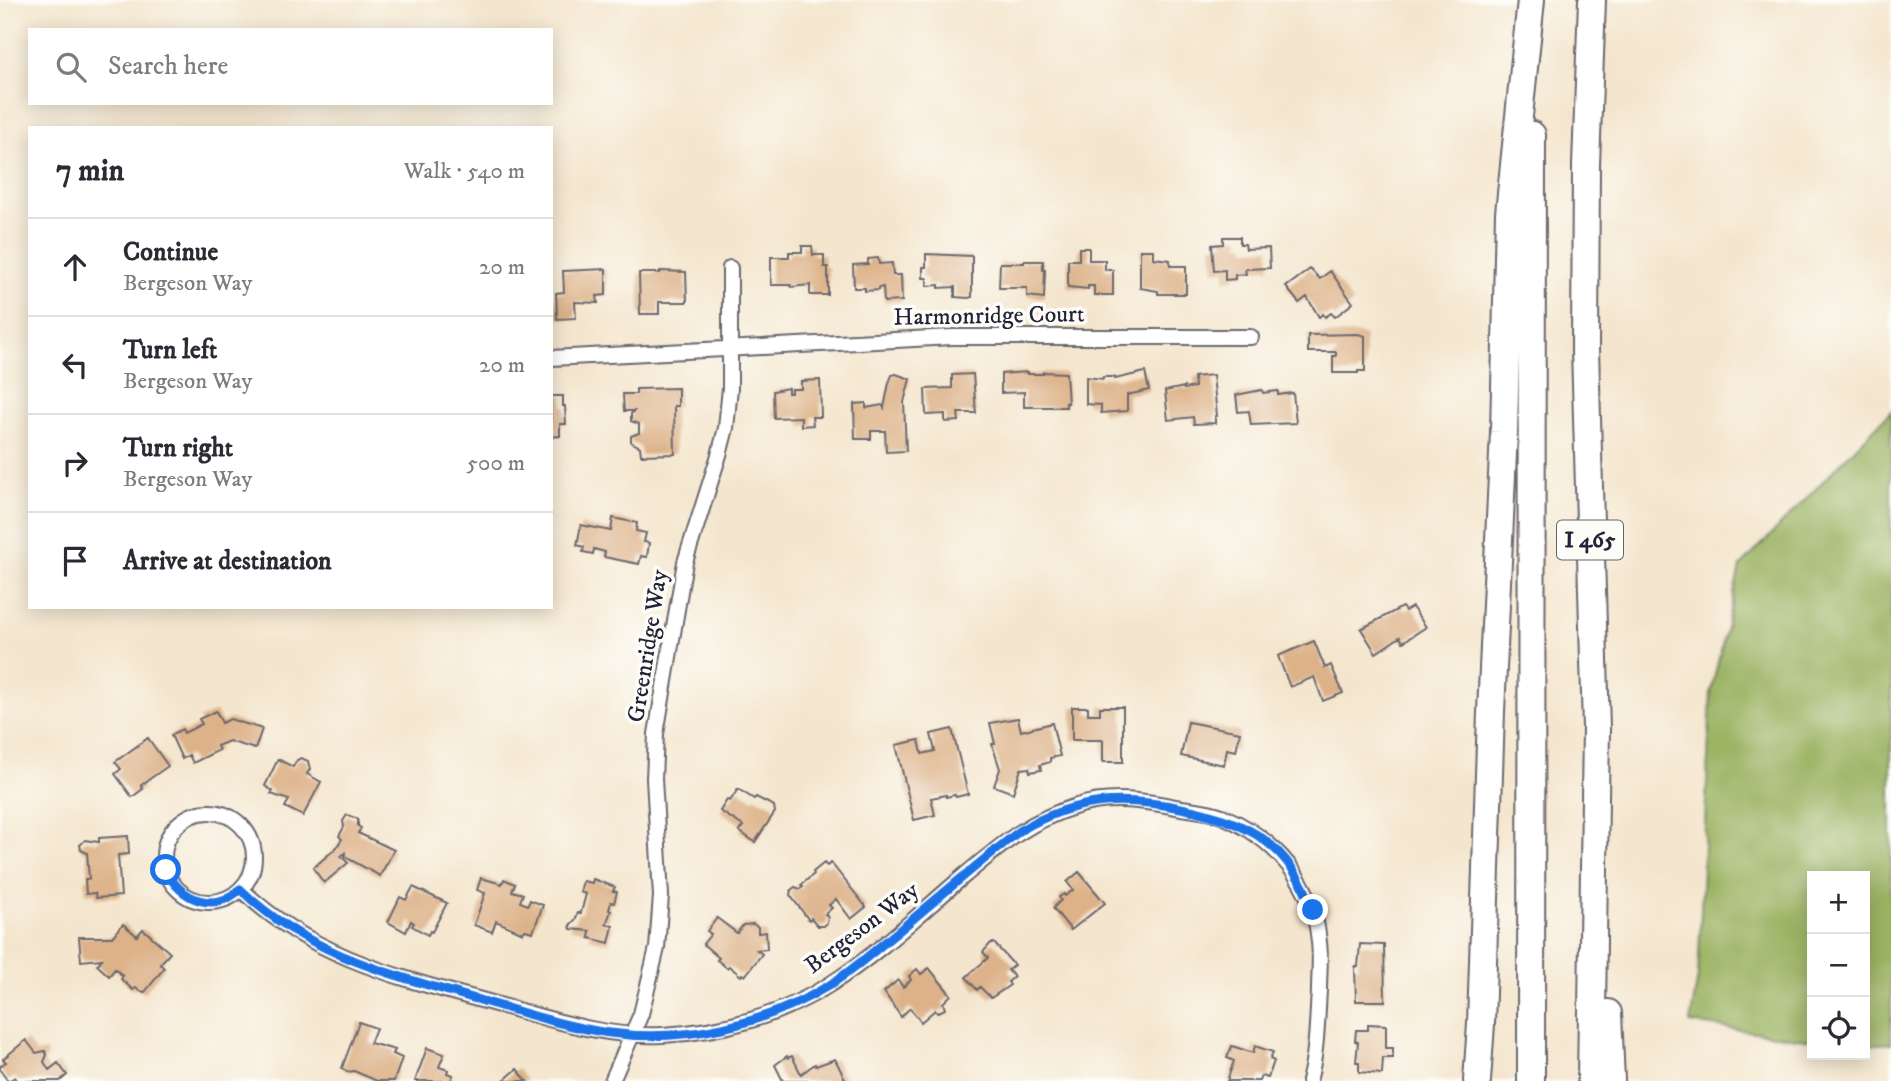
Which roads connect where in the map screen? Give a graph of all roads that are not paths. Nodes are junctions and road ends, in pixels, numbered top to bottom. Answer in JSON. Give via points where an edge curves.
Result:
{"nodes":[{"id":1,"x":1532,"y":0,"type":"edge"},
{"id":2,"x":1592,"y":0,"type":"edge"},
{"id":3,"x":730,"y":268,"type":"dead end"},
{"id":4,"x":1251,"y":337,"type":"dead end"},
{"id":5,"x":729,"y":349,"type":"junction"},
{"id":6,"x":553,"y":358,"type":"edge"},
{"id":7,"x":1596,"y":728,"type":"junction"},
{"id":8,"x":240,"y":889,"type":"junction"},
{"id":9,"x":634,"y":1035,"type":"junction"},
{"id":10,"x":612,"y":1081,"type":"edge"},
{"id":11,"x":1309,"y":1081,"type":"edge"},
{"id":12,"x":1477,"y":1081,"type":"edge"},
{"id":13,"x":1531,"y":1081,"type":"edge"},
{"id":14,"x":1591,"y":1081,"type":"edge"},
{"id":15,"x":1611,"y":1081,"type":"edge"}],
"edges":[{"from":1,"to":12,"type":"highway","via":[[1509,213]]},
{"from":1,"to":13,"type":"highway","number":"I 465"},
{"from":2,"to":7,"type":"highway","number":"I 465","via":[[1585,349]]},
{"from":3,"to":5,"type":"street","name":"Greenridge Way"},
{"from":4,"to":5,"type":"street","name":"Harmonridge Court","via":[[952,337]]},
{"from":5,"to":6,"type":"street","name":"Harmonridge Court"},
{"from":5,"to":9,"type":"street","name":"Greenridge Way","via":[[726,428],[685,562],[656,734],[660,916],[652,975]]},
{"from":7,"to":14,"type":"highway","number":"I 465"},
{"from":7,"to":15,"type":"highway"},
{"from":8,"to":8,"type":"street","via":[[249,878],[254,859],[250,839],[239,823],[211,812],[176,826],[164,858],[178,890],[213,902]]},
{"from":8,"to":9,"type":"street","name":"Bergeson Way","via":[[316,945],[373,970],[570,1026]]},
{"from":9,"to":10,"type":"street","name":"Greenridge Way"},
{"from":9,"to":11,"type":"street","name":"Bergeson Way","via":[[719,1028],[795,1004],[849,972],[1021,830],[1049,815],[1101,801],[1148,801],[1235,821],[1288,863],[1305,889],[1320,944],[1316,1042]]}]}
